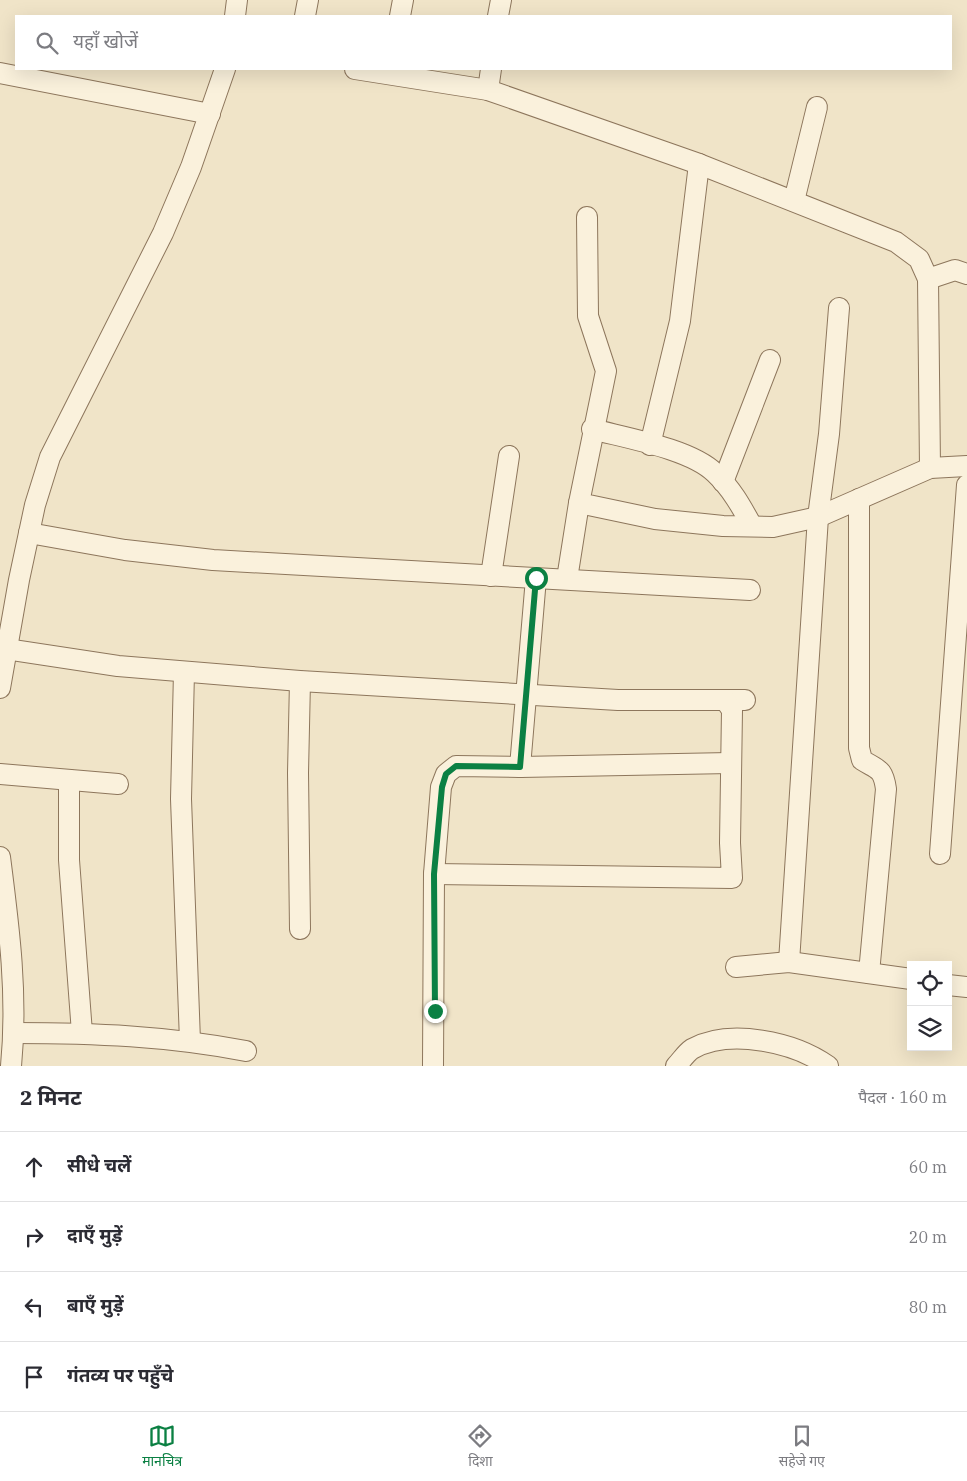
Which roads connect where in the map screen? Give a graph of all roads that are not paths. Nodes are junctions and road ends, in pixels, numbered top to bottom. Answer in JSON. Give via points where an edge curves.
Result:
{"nodes":[{"id":1,"x":237,"y":0,"type":"edge"},
{"id":2,"x":308,"y":0,"type":"edge"},
{"id":3,"x":403,"y":0,"type":"edge"},
{"id":4,"x":501,"y":0,"type":"edge"},
{"id":5,"x":235,"y":15,"type":"edge"},
{"id":6,"x":305,"y":15,"type":"edge"},
{"id":7,"x":400,"y":15,"type":"edge"},
{"id":8,"x":498,"y":15,"type":"edge"},
{"id":9,"x":225,"y":70,"type":"edge"},
{"id":10,"x":368,"y":70,"type":"edge"},
{"id":11,"x":491,"y":70,"type":"edge"},
{"id":12,"x":393,"y":72,"type":"edge"},
{"id":13,"x":0,"y":73,"type":"edge"},
{"id":14,"x":488,"y":90,"type":"junction"},
{"id":15,"x":817,"y":107,"type":"dead end"},
{"id":16,"x":210,"y":114,"type":"junction"},
{"id":17,"x":699,"y":164,"type":"junction"},
{"id":18,"x":794,"y":201,"type":"junction"},
{"id":19,"x":588,"y":217,"type":"dead end"},
{"id":20,"x":967,"y":274,"type":"edge"},
{"id":21,"x":928,"y":279,"type":"junction"},
{"id":22,"x":839,"y":308,"type":"dead end"},
{"id":23,"x":770,"y":360,"type":"dead end"},
{"id":24,"x":592,"y":429,"type":"junction"},
{"id":25,"x":650,"y":445,"type":"junction"},
{"id":26,"x":509,"y":456,"type":"dead end"},
{"id":27,"x":967,"y":466,"type":"edge"},
{"id":28,"x":930,"y":468,"type":"junction"},
{"id":29,"x":723,"y":482,"type":"junction"},
{"id":30,"x":967,"y":485,"type":"edge"},
{"id":31,"x":859,"y":499,"type":"junction"},
{"id":32,"x":578,"y":504,"type":"junction"},
{"id":33,"x":818,"y":517,"type":"junction"},
{"id":34,"x":752,"y":526,"type":"junction"},
{"id":35,"x":29,"y":533,"type":"junction"},
{"id":36,"x":491,"y":576,"type":"junction"},
{"id":37,"x":9,"y":578,"type":"edge"},
{"id":38,"x":536,"y":578,"type":"junction"},
{"id":39,"x":567,"y":580,"type":"junction"},
{"id":40,"x":750,"y":590,"type":"dead end"},
{"id":41,"x":6,"y":649,"type":"junction"},
{"id":42,"x":184,"y":672,"type":"junction"},
{"id":43,"x":1,"y":677,"type":"edge"},
{"id":44,"x":300,"y":682,"type":"junction"},
{"id":45,"x":525,"y":695,"type":"junction"},
{"id":46,"x":725,"y":700,"type":"junction"},
{"id":47,"x":745,"y":700,"type":"dead end"},
{"id":48,"x":730,"y":763,"type":"junction"},
{"id":49,"x":520,"y":767,"type":"junction"},
{"id":50,"x":0,"y":774,"type":"edge"},
{"id":51,"x":69,"y":780,"type":"junction"},
{"id":52,"x":118,"y":784,"type":"dead end"},
{"id":53,"x":940,"y":854,"type":"dead end"},
{"id":54,"x":0,"y":857,"type":"edge"},
{"id":55,"x":434,"y":874,"type":"junction"},
{"id":56,"x":3,"y":904,"type":"edge"},
{"id":57,"x":300,"y":929,"type":"dead end"},
{"id":58,"x":789,"y":962,"type":"junction"},
{"id":59,"x":736,"y":967,"type":"dead end"},
{"id":60,"x":869,"y":973,"type":"junction"},
{"id":61,"x":907,"y":978,"type":"edge"},
{"id":62,"x":952,"y":985,"type":"edge"},
{"id":63,"x":967,"y":987,"type":"edge"},
{"id":64,"x":7,"y":1004,"type":"edge"},
{"id":65,"x":14,"y":1033,"type":"junction"},
{"id":66,"x":82,"y":1033,"type":"junction"},
{"id":67,"x":190,"y":1040,"type":"junction"},
{"id":68,"x":246,"y":1051,"type":"dead end"},
{"id":69,"x":11,"y":1066,"type":"edge"},
{"id":70,"x":433,"y":1066,"type":"edge"},
{"id":71,"x":676,"y":1066,"type":"edge"},
{"id":72,"x":828,"y":1066,"type":"edge"}],
"edges":[{"from":1,"to":5,"type":"street"},
{"from":2,"to":6,"type":"street"},
{"from":3,"to":7,"type":"street"},
{"from":4,"to":8,"type":"street"},
{"from":9,"to":16,"type":"street"},
{"from":10,"to":12,"type":"street"},
{"from":11,"to":14,"type":"street"},
{"from":12,"to":14,"type":"street"},
{"from":13,"to":16,"type":"street"},
{"from":14,"to":17,"type":"street"},
{"from":15,"to":18,"type":"street"},
{"from":16,"to":35,"type":"street","via":[[163,233],[50,457]]},
{"from":17,"to":18,"type":"street"},
{"from":17,"to":25,"type":"street","via":[[680,321]]},
{"from":18,"to":21,"type":"street","via":[[896,242],[919,259]]},
{"from":19,"to":24,"type":"street","via":[[588,316],[606,371]]},
{"from":20,"to":21,"type":"street","via":[[955,270]]},
{"from":21,"to":28,"type":"street"},
{"from":22,"to":33,"type":"street","via":[[829,434]]},
{"from":23,"to":29,"type":"street"},
{"from":24,"to":25,"type":"street"},
{"from":24,"to":32,"type":"street"},
{"from":25,"to":29,"type":"street","via":[[688,455],[714,471]]},
{"from":26,"to":36,"type":"street"},
{"from":27,"to":28,"type":"street"},
{"from":28,"to":31,"type":"street"},
{"from":29,"to":34,"type":"street","via":[[736,496]]},
{"from":30,"to":53,"type":"street"},
{"from":31,"to":33,"type":"street"},
{"from":31,"to":60,"type":"street","via":[[859,748],[862,760],[879,769],[884,776],[886,789]]},
{"from":32,"to":34,"type":"street","via":[[655,518]]},
{"from":32,"to":39,"type":"street"},
{"from":33,"to":34,"type":"street","via":[[772,527]]},
{"from":33,"to":58,"type":"street"},
{"from":35,"to":36,"type":"street","via":[[125,550],[213,560]]},
{"from":35,"to":37,"type":"street"},
{"from":36,"to":38,"type":"street"},
{"from":37,"to":41,"type":"street"},
{"from":38,"to":39,"type":"street"},
{"from":38,"to":45,"type":"street"},
{"from":39,"to":40,"type":"street"},
{"from":41,"to":42,"type":"street","via":[[118,666]]},
{"from":41,"to":43,"type":"street"},
{"from":42,"to":44,"type":"street"},
{"from":42,"to":67,"type":"street","via":[[181,798]]},
{"from":44,"to":45,"type":"street"},
{"from":44,"to":57,"type":"street"},
{"from":45,"to":46,"type":"street","via":[[618,700]]},
{"from":45,"to":49,"type":"street"},
{"from":46,"to":47,"type":"street"},
{"from":46,"to":48,"type":"street","via":[[732,710]]},
{"from":48,"to":49,"type":"street"},
{"from":48,"to":55,"type":"street","via":[[732,878]]},
{"from":49,"to":55,"type":"street","via":[[456,766],[446,774]]},
{"from":50,"to":51,"type":"street"},
{"from":51,"to":52,"type":"street"},
{"from":51,"to":66,"type":"street","via":[[69,860]]},
{"from":54,"to":56,"type":"street"},
{"from":55,"to":70,"type":"street"},
{"from":56,"to":64,"type":"street","via":[[14,982]]},
{"from":58,"to":59,"type":"street"},
{"from":58,"to":60,"type":"street"},
{"from":60,"to":61,"type":"street"},
{"from":62,"to":63,"type":"street"},
{"from":64,"to":65,"type":"street"},
{"from":65,"to":66,"type":"street"},
{"from":65,"to":69,"type":"street"},
{"from":66,"to":67,"type":"street"},
{"from":67,"to":68,"type":"street"},
{"from":71,"to":72,"type":"street","via":[[690,1050],[712,1040],[734,1038],[796,1048]]}]}
